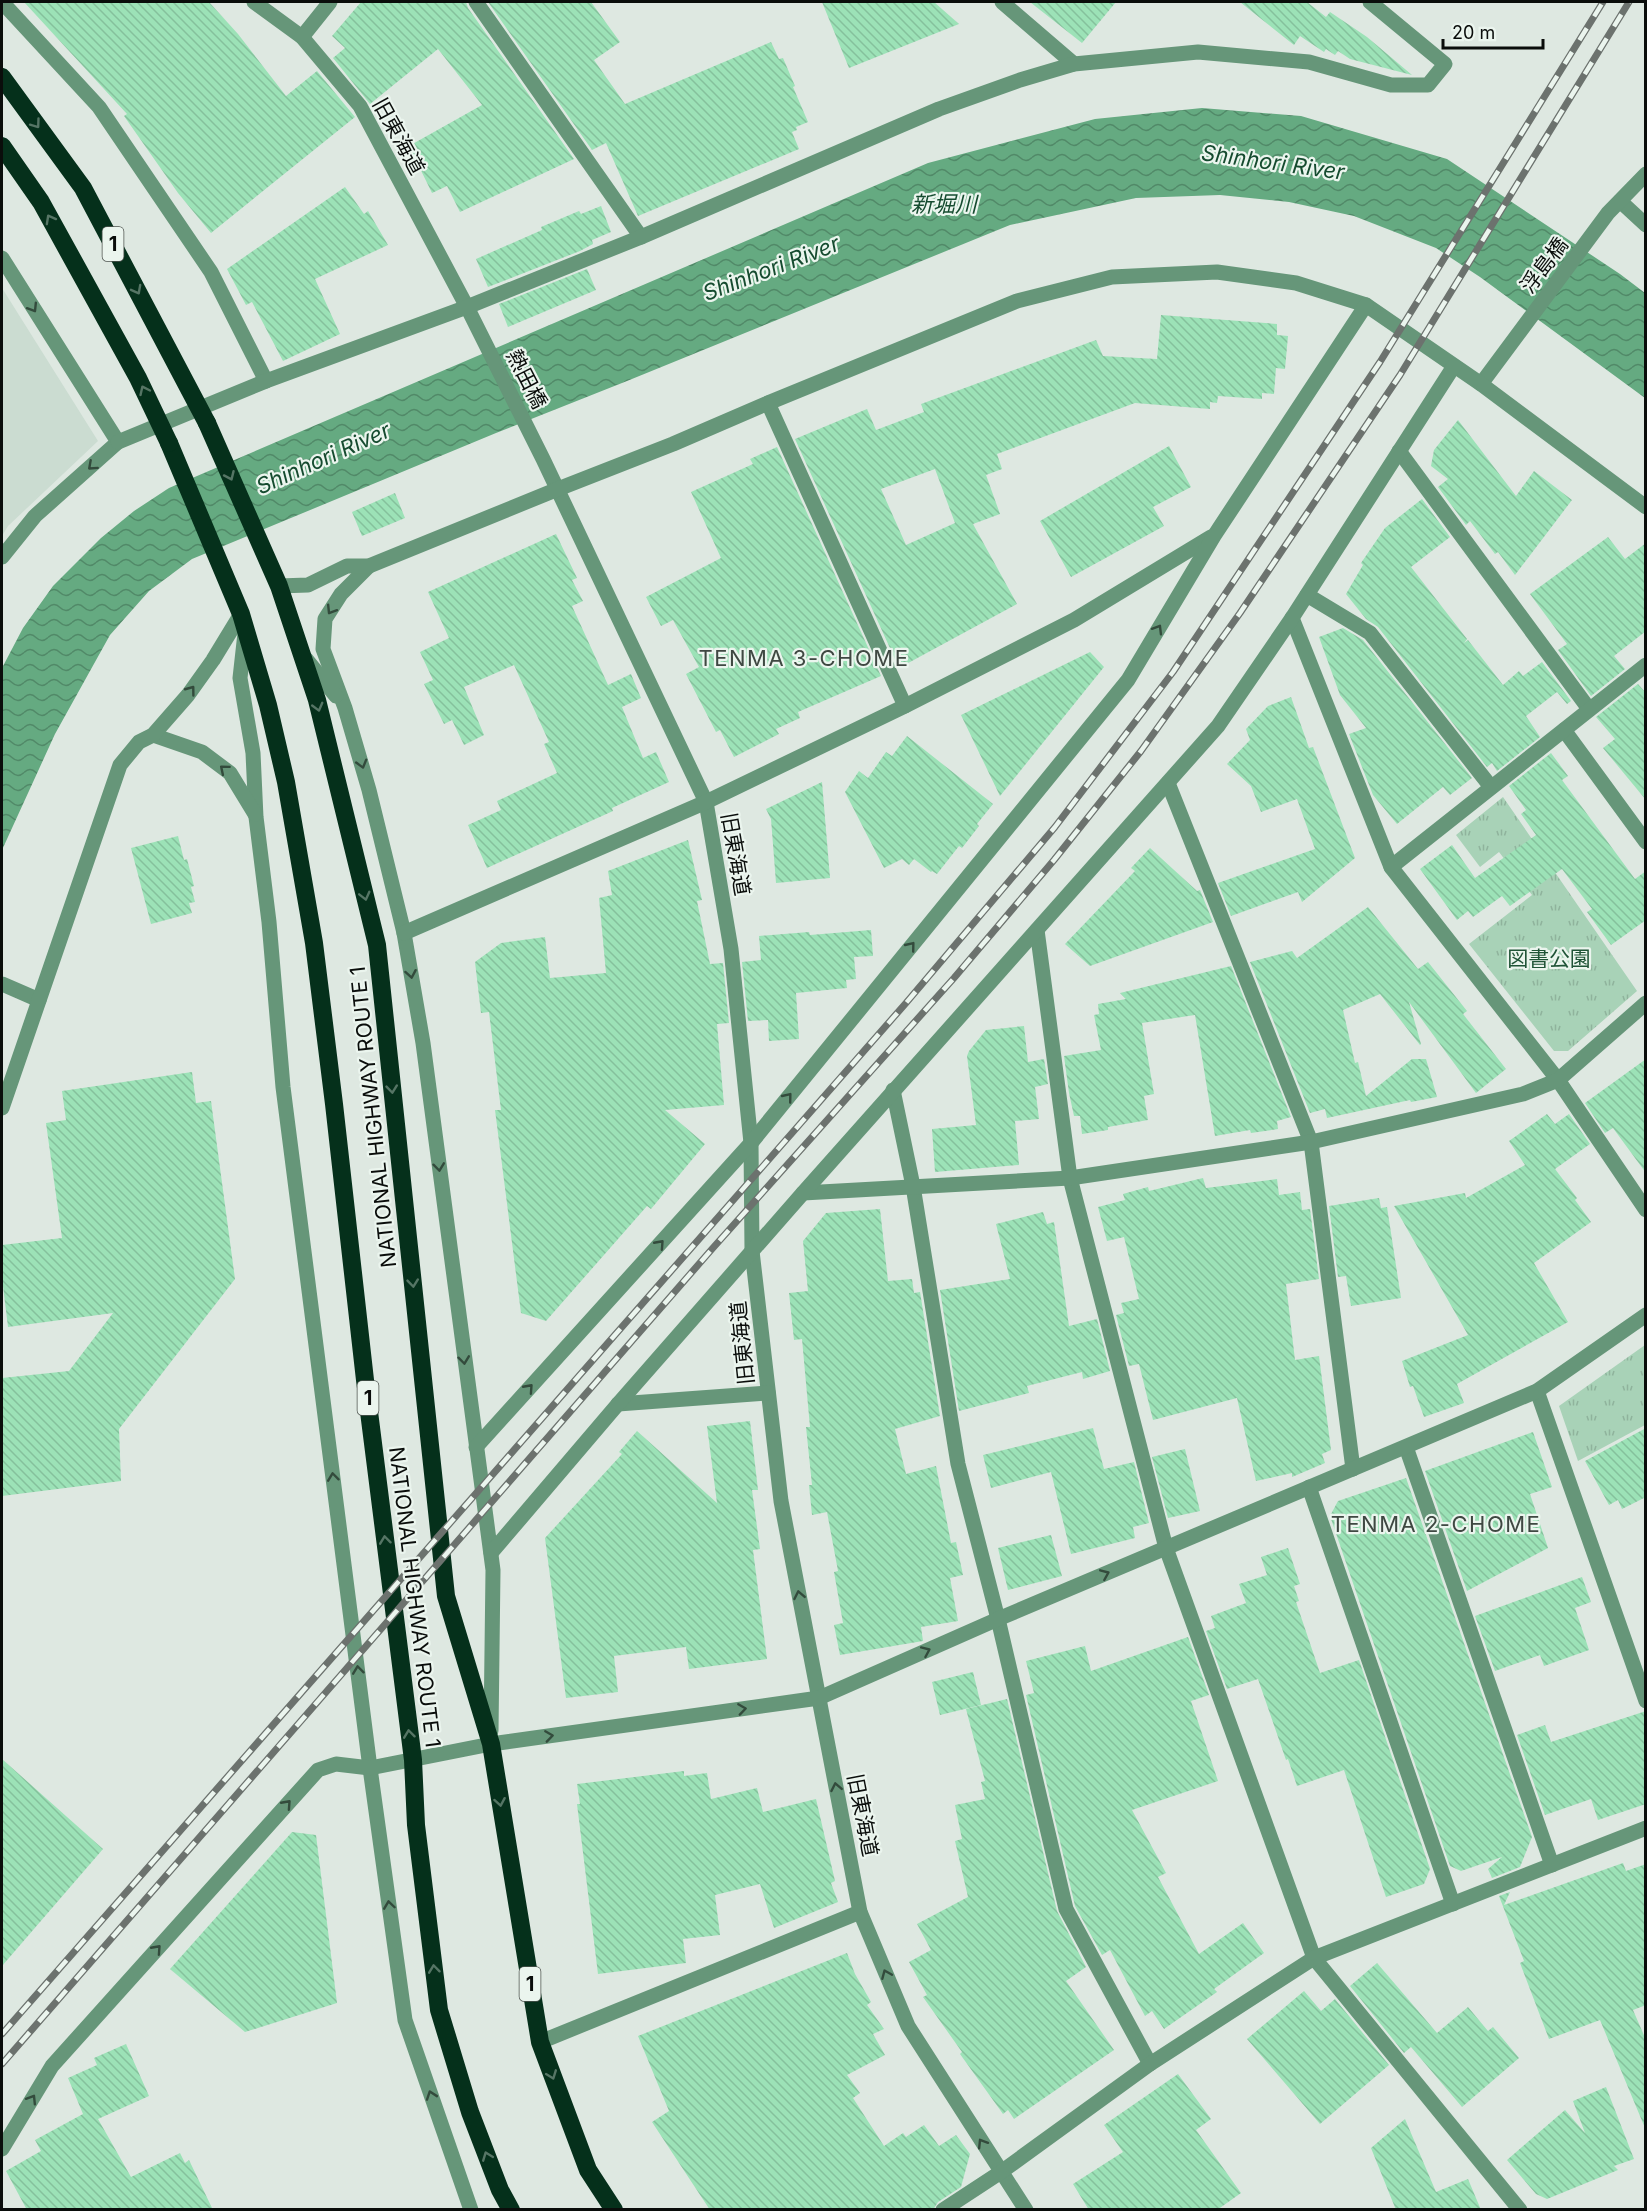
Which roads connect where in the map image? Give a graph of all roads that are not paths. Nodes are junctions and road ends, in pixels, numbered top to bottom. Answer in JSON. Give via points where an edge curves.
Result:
{"nodes":[{"id":1,"x":2,"y":2,"type":"edge"},
{"id":2,"x":254,"y":2,"type":"edge"},
{"id":3,"x":330,"y":2,"type":"edge"},
{"id":4,"x":476,"y":2,"type":"edge"},
{"id":5,"x":1002,"y":2,"type":"edge"},
{"id":6,"x":1370,"y":2,"type":"edge"},
{"id":7,"x":302,"y":37,"type":"junction"},
{"id":8,"x":1074,"y":64,"type":"junction"},
{"id":9,"x":2,"y":77,"type":"edge"},
{"id":10,"x":2,"y":146,"type":"edge"},
{"id":11,"x":1646,"y":174,"type":"edge"},
{"id":12,"x":1620,"y":201,"type":"junction"},
{"id":13,"x":1646,"y":225,"type":"edge"},
{"id":14,"x":641,"y":237,"type":"junction"},
{"id":15,"x":2,"y":258,"type":"edge"},
{"id":16,"x":1366,"y":305,"type":"junction"},
{"id":17,"x":470,"y":313,"type":"junction"},
{"id":18,"x":1454,"y":366,"type":"junction"},
{"id":19,"x":267,"y":381,"type":"junction"},
{"id":20,"x":1481,"y":384,"type":"junction"},
{"id":21,"x":768,"y":403,"type":"junction"},
{"id":22,"x":118,"y":442,"type":"junction"},
{"id":23,"x":1399,"y":451,"type":"junction"},
{"id":24,"x":543,"y":459,"type":"joint"},
{"id":25,"x":558,"y":489,"type":"junction"},
{"id":26,"x":1646,"y":507,"type":"edge"},
{"id":27,"x":1214,"y":536,"type":"junction"},
{"id":28,"x":2,"y":557,"type":"edge"},
{"id":29,"x":369,"y":566,"type":"junction"},
{"id":30,"x":279,"y":586,"type":"junction"},
{"id":31,"x":1307,"y":595,"type":"junction"},
{"id":32,"x":1292,"y":618,"type":"junction"},
{"id":33,"x":243,"y":622,"type":"junction"},
{"id":34,"x":300,"y":651,"type":"junction"},
{"id":35,"x":1646,"y":665,"type":"edge"},
{"id":36,"x":905,"y":706,"type":"junction"},
{"id":37,"x":345,"y":708,"type":"junction"},
{"id":38,"x":1590,"y":709,"type":"junction"},
{"id":39,"x":1564,"y":730,"type":"junction"},
{"id":40,"x":153,"y":735,"type":"junction"},
{"id":41,"x":1168,"y":783,"type":"junction"},
{"id":42,"x":1491,"y":787,"type":"junction"},
{"id":43,"x":706,"y":802,"type":"junction"},
{"id":44,"x":256,"y":817,"type":"junction"},
{"id":45,"x":1646,"y":842,"type":"edge"},
{"id":46,"x":1391,"y":867,"type":"junction"},
{"id":47,"x":1037,"y":930,"type":"junction"},
{"id":48,"x":404,"y":933,"type":"junction"},
{"id":49,"x":2,"y":985,"type":"edge"},
{"id":50,"x":39,"y":1000,"type":"junction"},
{"id":51,"x":1646,"y":1003,"type":"edge"},
{"id":52,"x":1558,"y":1080,"type":"junction"},
{"id":53,"x":893,"y":1090,"type":"junction"},
{"id":54,"x":2,"y":1108,"type":"edge"},
{"id":55,"x":1311,"y":1142,"type":"junction"},
{"id":56,"x":752,"y":1143,"type":"junction"},
{"id":57,"x":1070,"y":1178,"type":"junction"},
{"id":58,"x":913,"y":1186,"type":"junction"},
{"id":59,"x":802,"y":1193,"type":"junction"},
{"id":60,"x":1646,"y":1210,"type":"edge"},
{"id":61,"x":752,"y":1251,"type":"junction"},
{"id":62,"x":1646,"y":1315,"type":"edge"},
{"id":63,"x":1537,"y":1391,"type":"junction"},
{"id":64,"x":768,"y":1393,"type":"junction"},
{"id":65,"x":618,"y":1404,"type":"junction"},
{"id":66,"x":1406,"y":1446,"type":"junction"},
{"id":67,"x":476,"y":1447,"type":"junction"},
{"id":68,"x":1353,"y":1469,"type":"junction"},
{"id":69,"x":1309,"y":1488,"type":"junction"},
{"id":70,"x":1166,"y":1548,"type":"junction"},
{"id":71,"x":491,"y":1553,"type":"junction"},
{"id":72,"x":999,"y":1619,"type":"junction"},
{"id":73,"x":819,"y":1698,"type":"junction"},
{"id":74,"x":1646,"y":1701,"type":"edge"},
{"id":75,"x":491,"y":1744,"type":"junction"},
{"id":76,"x":412,"y":1760,"type":"junction"},
{"id":77,"x":370,"y":1768,"type":"junction"},
{"id":78,"x":1646,"y":1828,"type":"edge"},
{"id":79,"x":1552,"y":1865,"type":"junction"},
{"id":80,"x":1453,"y":1904,"type":"junction"},
{"id":81,"x":860,"y":1912,"type":"junction"},
{"id":82,"x":1314,"y":1958,"type":"junction"},
{"id":83,"x":540,"y":2042,"type":"junction"},
{"id":84,"x":1150,"y":2064,"type":"junction"},
{"id":85,"x":2,"y":2149,"type":"edge"},
{"id":86,"x":1001,"y":2172,"type":"junction"},
{"id":87,"x":471,"y":2210,"type":"edge"},
{"id":88,"x":511,"y":2210,"type":"edge"},
{"id":89,"x":614,"y":2210,"type":"edge"},
{"id":90,"x":943,"y":2210,"type":"edge"},
{"id":91,"x":1026,"y":2210,"type":"edge"},
{"id":92,"x":1521,"y":2210,"type":"edge"}],
"edges":[{"from":1,"to":19,"type":"street","via":[[99,107],[211,273]]},
{"from":2,"to":7,"type":"street","name":"旧東海道"},
{"from":3,"to":7,"type":"street"},
{"from":4,"to":14,"type":"street"},
{"from":5,"to":8,"type":"street"},
{"from":6,"to":8,"type":"street","via":[[1445,64],[1428,85],[1391,85],[1309,62],[1198,52]]},
{"from":7,"to":17,"type":"street","name":"旧東海道","via":[[360,106]]},
{"from":8,"to":14,"type":"street","via":[[939,109]]},
{"from":9,"to":30,"type":"highway","name":"NATIONAL HIGHWAY ROUTE 1","number":"1","one_way":true,"bridge":true,"via":[[88,198],[207,423]]},
{"from":33,"to":10,"type":"highway","name":"NATIONAL HIGHWAY ROUTE 1","number":"1","one_way":true,"bridge":true,"via":[[138,378],[41,202]]},
{"from":11,"to":12,"type":"street","name":"浮島橋"},
{"from":12,"to":13,"type":"street"},
{"from":12,"to":20,"type":"street","name":"浮島橋"},
{"from":14,"to":17,"type":"street"},
{"from":15,"to":22,"type":"street","one_way":true},
{"from":16,"to":18,"type":"street"},
{"from":16,"to":21,"type":"street","via":[[1296,283],[1217,272],[1112,277],[1017,301]]},
{"from":16,"to":27,"type":"street"},
{"from":17,"to":19,"type":"street"},
{"from":17,"to":24,"type":"street","name":"熱田橋"},
{"from":18,"to":20,"type":"street"},
{"from":18,"to":23,"type":"street"},
{"from":19,"to":22,"type":"street"},
{"from":20,"to":26,"type":"street"},
{"from":21,"to":25,"type":"street"},
{"from":21,"to":36,"type":"street"},
{"from":22,"to":28,"type":"street","one_way":true,"via":[[35,516]]},
{"from":23,"to":31,"type":"street"},
{"from":23,"to":38,"type":"street"},
{"from":24,"to":25,"type":"street","name":"旧東海道"},
{"from":25,"to":29,"type":"street"},
{"from":25,"to":43,"type":"street","name":"旧東海道"},
{"from":27,"to":36,"type":"street","via":[[1074,620]]},
{"from":56,"to":27,"type":"street","one_way":true,"via":[[1128,680]]},
{"from":29,"to":30,"type":"street","via":[[347,566],[308,585]]},
{"from":29,"to":37,"type":"street","one_way":true,"via":[[341,594],[325,619],[323,649]]},
{"from":30,"to":34,"type":"highway","name":"NATIONAL HIGHWAY ROUTE 1","number":"1"},
{"from":31,"to":32,"type":"street"},
{"from":31,"to":42,"type":"street","via":[[1370,633]]},
{"from":32,"to":41,"type":"street","via":[[1218,726]]},
{"from":32,"to":46,"type":"street"},
{"from":40,"to":33,"type":"street","one_way":true},
{"from":33,"to":44,"type":"street","via":[[240,678],[253,753]]},
{"from":76,"to":33,"type":"highway","name":"NATIONAL HIGHWAY ROUTE 1","number":"1","one_way":true,"via":[[314,943],[286,782]]},
{"from":34,"to":37,"type":"street"},
{"from":34,"to":75,"type":"highway","name":"NATIONAL HIGHWAY ROUTE 1","number":"1","one_way":true,"via":[[316,700],[377,945],[446,1596]]},
{"from":35,"to":38,"type":"street"},
{"from":36,"to":43,"type":"street"},
{"from":37,"to":48,"type":"street","one_way":true},
{"from":38,"to":39,"type":"street"},
{"from":39,"to":42,"type":"street"},
{"from":39,"to":45,"type":"street"},
{"from":44,"to":40,"type":"street","one_way":true,"via":[[230,773],[202,752]]},
{"from":40,"to":50,"type":"street","via":[[140,742],[120,765]]},
{"from":41,"to":47,"type":"street"},
{"from":41,"to":55,"type":"street"},
{"from":42,"to":46,"type":"street"},
{"from":43,"to":48,"type":"street"},
{"from":43,"to":56,"type":"street","name":"旧東海道","via":[[731,949]]},
{"from":77,"to":44,"type":"street","one_way":true,"via":[[283,1087]]},
{"from":46,"to":52,"type":"street"},
{"from":47,"to":53,"type":"street"},
{"from":47,"to":57,"type":"street"},
{"from":48,"to":67,"type":"street","one_way":true,"via":[[423,1043]]},
{"from":49,"to":50,"type":"street"},
{"from":50,"to":54,"type":"street"},
{"from":51,"to":52,"type":"street"},
{"from":52,"to":55,"type":"street","via":[[1522,1094]]},
{"from":52,"to":60,"type":"street"},
{"from":53,"to":58,"type":"street"},
{"from":53,"to":59,"type":"street"},
{"from":55,"to":57,"type":"street"},
{"from":55,"to":68,"type":"street"},
{"from":56,"to":61,"type":"street","name":"旧東海道"},
{"from":67,"to":56,"type":"street","one_way":true},
{"from":57,"to":58,"type":"street"},
{"from":57,"to":70,"type":"street"},
{"from":58,"to":59,"type":"street"},
{"from":58,"to":72,"type":"street","via":[[958,1464]]},
{"from":59,"to":61,"type":"street"},
{"from":61,"to":64,"type":"street","name":"旧東海道"},
{"from":61,"to":65,"type":"street"},
{"from":62,"to":63,"type":"street"},
{"from":63,"to":66,"type":"street"},
{"from":63,"to":74,"type":"street"},
{"from":64,"to":65,"type":"street"},
{"from":73,"to":64,"type":"street","name":"旧東海道","one_way":true,"via":[[781,1501]]},
{"from":65,"to":71,"type":"street"},
{"from":66,"to":68,"type":"street"},
{"from":66,"to":79,"type":"street"},
{"from":67,"to":71,"type":"street"},
{"from":68,"to":69,"type":"street"},
{"from":69,"to":70,"type":"street"},
{"from":69,"to":80,"type":"street"},
{"from":72,"to":70,"type":"street","one_way":true},
{"from":70,"to":82,"type":"street"},
{"from":71,"to":75,"type":"street"},
{"from":73,"to":72,"type":"street","one_way":true},
{"from":72,"to":84,"type":"street","via":[[1066,1909]]},
{"from":75,"to":73,"type":"street","one_way":true},
{"from":81,"to":73,"type":"street","name":"旧東海道","one_way":true},
{"from":75,"to":76,"type":"street"},
{"from":75,"to":83,"type":"highway","name":"NATIONAL HIGHWAY ROUTE 1","number":"1","one_way":true},
{"from":76,"to":77,"type":"street"},
{"from":88,"to":76,"type":"highway","name":"NATIONAL HIGHWAY ROUTE 1","number":"1","one_way":true,"via":[[470,2112],[439,2010],[416,1825]]},
{"from":85,"to":77,"type":"street","one_way":true,"via":[[52,2066],[318,1770],[336,1764]]},
{"from":87,"to":77,"type":"street","one_way":true,"via":[[405,2020]]},
{"from":78,"to":79,"type":"street"},
{"from":79,"to":80,"type":"street"},
{"from":80,"to":82,"type":"street"},
{"from":81,"to":83,"type":"street"},
{"from":86,"to":81,"type":"street","name":"旧東海道","one_way":true,"via":[[908,2026]]},
{"from":82,"to":84,"type":"street"},
{"from":82,"to":92,"type":"street"},
{"from":83,"to":89,"type":"highway","name":"NATIONAL HIGHWAY ROUTE 1","number":"1","one_way":true,"via":[[588,2170]]},
{"from":84,"to":86,"type":"street"},
{"from":86,"to":90,"type":"street"},
{"from":86,"to":91,"type":"street","name":"旧東海道"}]}
